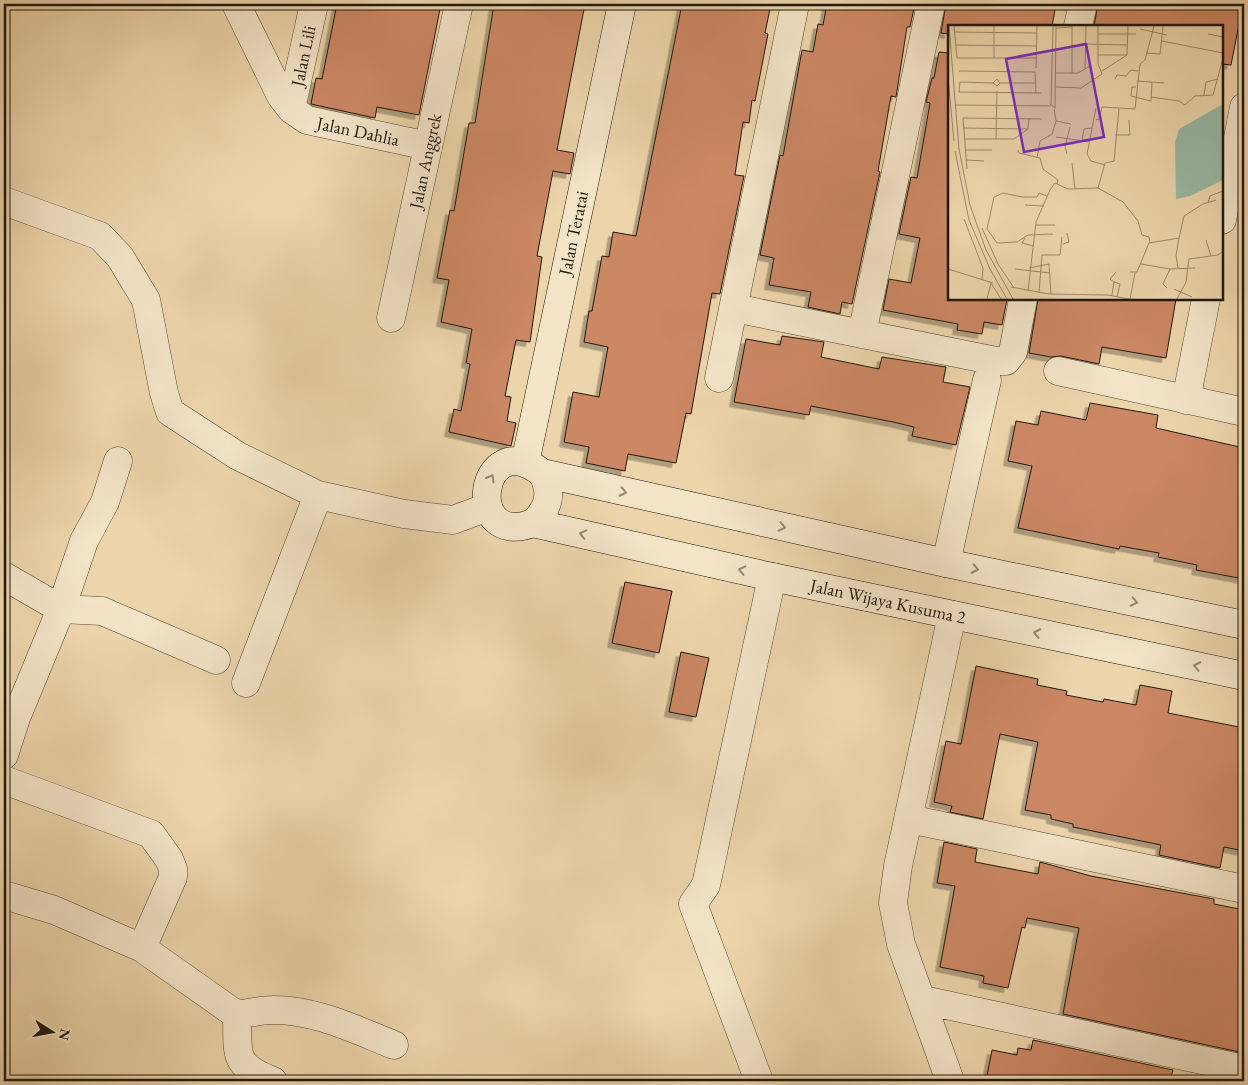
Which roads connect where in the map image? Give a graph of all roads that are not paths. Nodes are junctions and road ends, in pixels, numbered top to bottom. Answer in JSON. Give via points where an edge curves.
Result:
{"nodes":[{"id":1,"x":236,"y":4,"type":"edge"},
{"id":2,"x":314,"y":4,"type":"edge"},
{"id":3,"x":459,"y":4,"type":"edge"},
{"id":4,"x":622,"y":4,"type":"edge"},
{"id":5,"x":795,"y":4,"type":"edge"},
{"id":6,"x":931,"y":4,"type":"edge"},
{"id":7,"x":1083,"y":4,"type":"edge"},
{"id":8,"x":1078,"y":25,"type":"edge"},
{"id":9,"x":291,"y":108,"type":"junction"},
{"id":10,"x":1244,"y":108,"type":"edge"},
{"id":11,"x":428,"y":146,"type":"junction"},
{"id":12,"x":4,"y":201,"type":"edge"},
{"id":13,"x":1223,"y":215,"type":"edge"},
{"id":14,"x":1024,"y":300,"type":"edge"},
{"id":15,"x":1206,"y":300,"type":"edge"},
{"id":16,"x":734,"y":308,"type":"junction"},
{"id":17,"x":391,"y":318,"type":"dead end"},
{"id":18,"x":862,"y":334,"type":"junction"},
{"id":19,"x":1058,"y":370,"type":"dead end"},
{"id":20,"x":719,"y":378,"type":"dead end"},
{"id":21,"x":987,"y":380,"type":"dead end"},
{"id":22,"x":1186,"y":400,"type":"junction"},
{"id":23,"x":1244,"y":412,"type":"edge"},
{"id":24,"x":118,"y":461,"type":"dead end"},
{"id":25,"x":533,"y":468,"type":"junction"},
{"id":26,"x":318,"y":495,"type":"junction"},
{"id":27,"x":488,"y":507,"type":"junction"},
{"id":28,"x":533,"y":522,"type":"junction"},
{"id":29,"x":946,"y":563,"type":"junction"},
{"id":30,"x":4,"y":576,"type":"edge"},
{"id":31,"x":772,"y":577,"type":"junction"},
{"id":32,"x":61,"y":609,"type":"junction"},
{"id":33,"x":952,"y":615,"type":"junction"},
{"id":34,"x":1244,"y":625,"type":"edge"},
{"id":35,"x":216,"y":660,"type":"dead end"},
{"id":36,"x":1244,"y":676,"type":"edge"},
{"id":37,"x":246,"y":683,"type":"dead end"},
{"id":38,"x":4,"y":755,"type":"edge"},
{"id":39,"x":4,"y":780,"type":"edge"},
{"id":40,"x":909,"y":820,"type":"junction"},
{"id":41,"x":1244,"y":889,"type":"edge"},
{"id":42,"x":4,"y":895,"type":"edge"},
{"id":43,"x":142,"y":948,"type":"junction"},
{"id":44,"x":923,"y":1000,"type":"junction"},
{"id":45,"x":237,"y":1015,"type":"junction"},
{"id":46,"x":394,"y":1045,"type":"dead end"},
{"id":47,"x":1244,"y":1068,"type":"edge"},
{"id":48,"x":1244,"y":1075,"type":"edge"},
{"id":49,"x":949,"y":1078,"type":"dead end"},
{"id":50,"x":273,"y":1081,"type":"edge"},
{"id":51,"x":759,"y":1081,"type":"edge"},
{"id":52,"x":1243,"y":1081,"type":"edge"}],
"edges":[{"from":1,"to":9,"type":"street","name":"Jalan Dahlia","via":[[281,96]]},
{"from":2,"to":9,"type":"street","name":"Jalan Lili"},
{"from":3,"to":11,"type":"street","name":"Jalan Anggrek"},
{"from":4,"to":25,"type":"street","name":"Jalan Teratai"},
{"from":5,"to":16,"type":"street"},
{"from":6,"to":18,"type":"street"},
{"from":7,"to":8,"type":"street"},
{"from":9,"to":11,"type":"street","name":"Jalan Dahlia","via":[[308,120]]},
{"from":10,"to":13,"type":"street"},
{"from":11,"to":17,"type":"street","name":"Jalan Anggrek"},
{"from":12,"to":26,"type":"street","via":[[100,236],[120,257],[146,300],[170,412],[238,456]]},
{"from":14,"to":18,"type":"street","via":[[1013,352],[1006,361]]},
{"from":15,"to":22,"type":"street"},
{"from":16,"to":18,"type":"street"},
{"from":16,"to":20,"type":"street"},
{"from":19,"to":22,"type":"street"},
{"from":21,"to":29,"type":"street"},
{"from":22,"to":23,"type":"street"},
{"from":24,"to":32,"type":"street","via":[[105,502],[84,541]]},
{"from":27,"to":25,"type":"street","one_way":true,"via":[[486,490],[491,475],[504,465]]},
{"from":25,"to":28,"type":"street","via":[[548,483],[547,506]]},
{"from":25,"to":29,"type":"street","one_way":true},
{"from":26,"to":27,"type":"street","via":[[404,514],[453,520]]},
{"from":26,"to":37,"type":"street"},
{"from":27,"to":28,"type":"street","name":"Jalan Wijaya Kusuma 2","via":[[498,521],[507,525],[524,526]]},
{"from":31,"to":28,"type":"street","name":"Jalan Wijaya Kusuma 2","one_way":true},
{"from":29,"to":34,"type":"street","one_way":true},
{"from":30,"to":32,"type":"street"},
{"from":31,"to":33,"type":"street","name":"Jalan Wijaya Kusuma 2"},
{"from":31,"to":51,"type":"street","via":[[706,885],[693,904]]},
{"from":32,"to":35,"type":"street","via":[[102,611]]},
{"from":32,"to":38,"type":"street"},
{"from":36,"to":33,"type":"street","name":"Jalan Wijaya Kusuma 2","one_way":true},
{"from":33,"to":40,"type":"street"},
{"from":39,"to":43,"type":"street","via":[[151,834],[169,859],[173,877]]},
{"from":40,"to":41,"type":"street"},
{"from":40,"to":44,"type":"street","via":[[893,903],[901,944]]},
{"from":42,"to":43,"type":"street","via":[[54,910]]},
{"from":43,"to":45,"type":"street"},
{"from":44,"to":47,"type":"street"},
{"from":44,"to":49,"type":"street"},
{"from":45,"to":46,"type":"street","via":[[271,1010],[294,1011],[328,1019]]},
{"from":45,"to":50,"type":"street","via":[[238,1055],[242,1064]]},
{"from":48,"to":52,"type":"street"}]}
